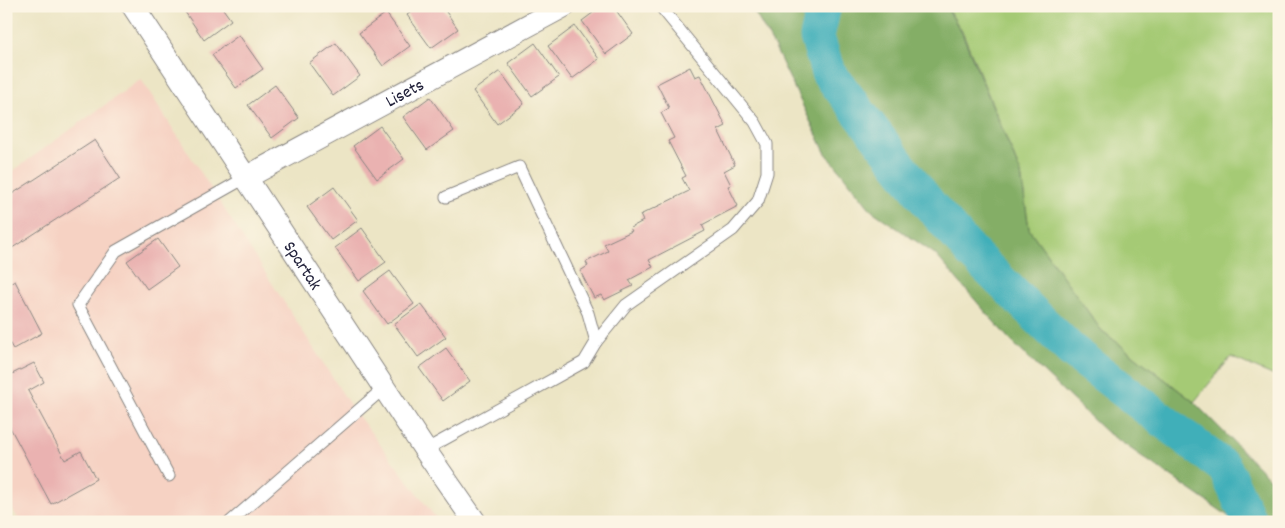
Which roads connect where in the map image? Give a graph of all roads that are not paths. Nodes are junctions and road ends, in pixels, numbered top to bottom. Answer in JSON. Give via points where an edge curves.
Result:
{"nodes":[{"id":1,"x":132,"y":6,"type":"edge"},
{"id":2,"x":564,"y":6,"type":"edge"},
{"id":3,"x":660,"y":6,"type":"edge"},
{"id":4,"x":246,"y":178,"type":"junction"},
{"id":5,"x":446,"y":197,"type":"dead end"},
{"id":6,"x":596,"y":342,"type":"junction"},
{"id":7,"x":384,"y":388,"type":"junction"},
{"id":8,"x":425,"y":450,"type":"junction"},
{"id":9,"x":169,"y":476,"type":"dead end"},
{"id":10,"x":230,"y":522,"type":"edge"},
{"id":11,"x":475,"y":522,"type":"edge"}],
"edges":[{"from":1,"to":4,"type":"street","name":"Spartak"},
{"from":2,"to":4,"type":"street","name":"Lisets"},
{"from":3,"to":6,"type":"lane","via":[[755,122],[767,144],[767,173],[758,201],[733,230],[626,305]]},
{"from":4,"to":7,"type":"street","name":"Spartak"},
{"from":4,"to":9,"type":"lane","via":[[116,252],[78,305]]},
{"from":5,"to":6,"type":"lane","via":[[519,167],[588,313]]},
{"from":6,"to":8,"type":"lane","via":[[584,362]]},
{"from":7,"to":8,"type":"street","name":"Spartak"},
{"from":7,"to":10,"type":"lane"},
{"from":8,"to":11,"type":"street","name":"Spartak"}]}
